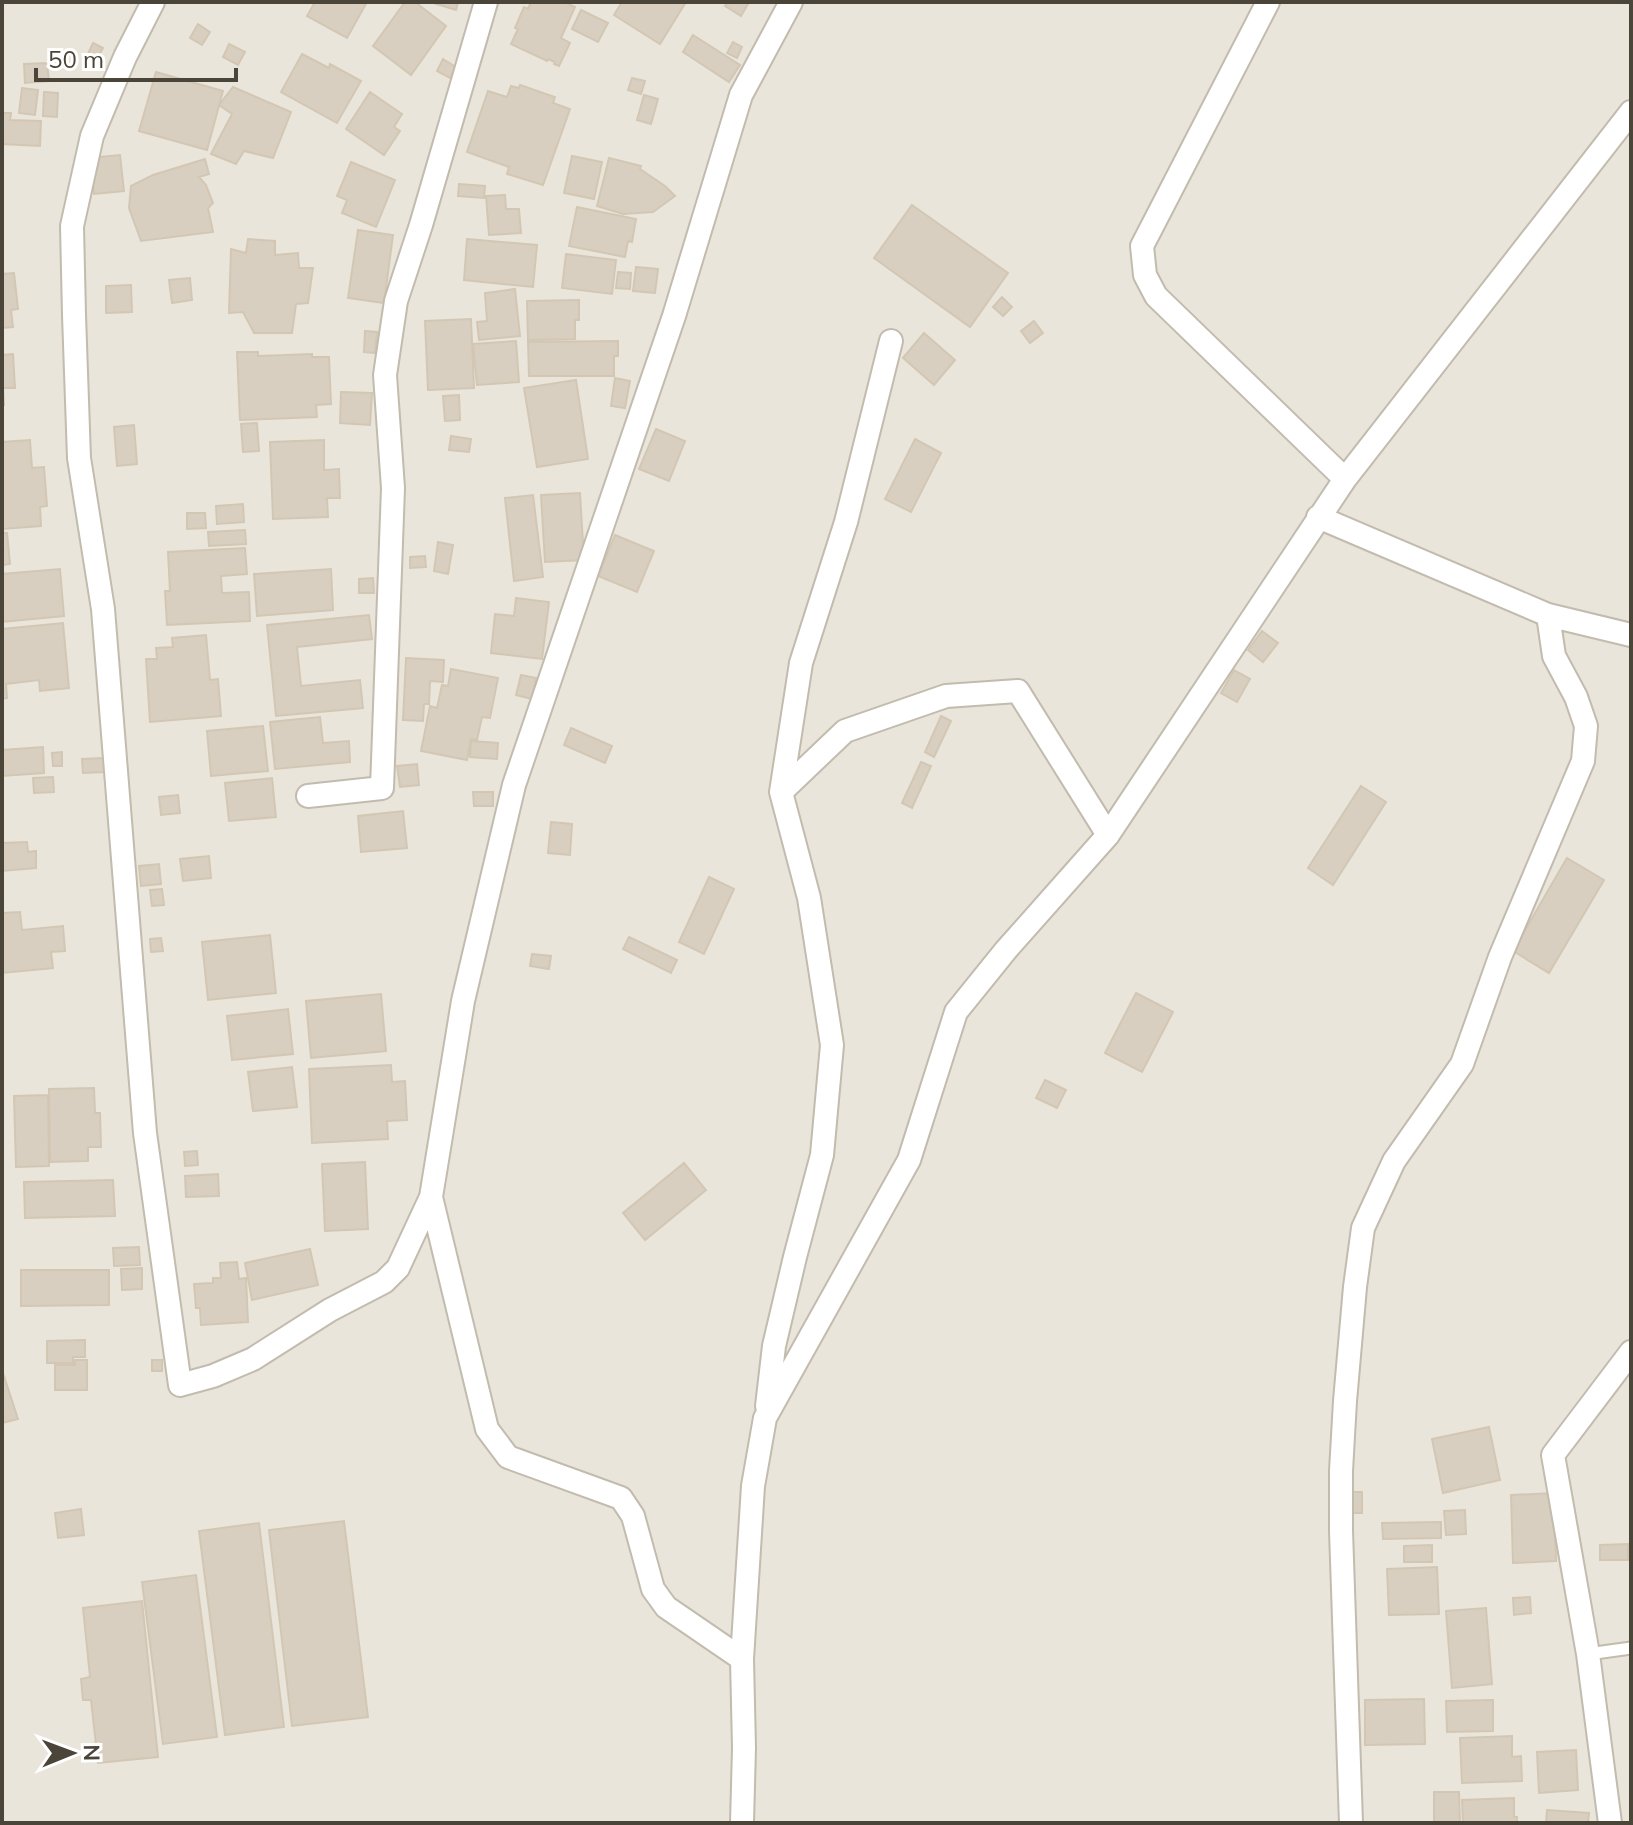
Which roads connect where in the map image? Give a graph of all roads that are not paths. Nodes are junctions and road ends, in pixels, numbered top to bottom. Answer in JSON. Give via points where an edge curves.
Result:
{"nodes":[{"id":1,"x":153,"y":2,"type":"edge"},
{"id":2,"x":486,"y":2,"type":"edge"},
{"id":3,"x":791,"y":2,"type":"edge"},
{"id":4,"x":1268,"y":2,"type":"edge"},
{"id":5,"x":1631,"y":112,"type":"edge"},
{"id":6,"x":891,"y":341,"type":"dead end"},
{"id":7,"x":1345,"y":479,"type":"junction"},
{"id":8,"x":1318,"y":517,"type":"junction"},
{"id":9,"x":1548,"y":615,"type":"junction"},
{"id":10,"x":1631,"y":635,"type":"edge"},
{"id":11,"x":781,"y":792,"type":"junction"},
{"id":12,"x":308,"y":796,"type":"dead end"},
{"id":13,"x":1108,"y":835,"type":"junction"},
{"id":14,"x":431,"y":1197,"type":"junction"},
{"id":15,"x":1631,"y":1352,"type":"edge"},
{"id":16,"x":765,"y":1418,"type":"junction"},
{"id":17,"x":1631,"y":1648,"type":"edge"},
{"id":18,"x":1588,"y":1654,"type":"junction"},
{"id":19,"x":742,"y":1659,"type":"junction"},
{"id":20,"x":742,"y":1823,"type":"edge"},
{"id":21,"x":1351,"y":1823,"type":"edge"},
{"id":22,"x":1610,"y":1823,"type":"edge"}],
"edges":[{"from":1,"to":14,"type":"street","via":[[92,136],[72,226],[73,286],[79,458],[103,609],[145,1133],[180,1385],[253,1359],[384,1282],[398,1268]]},
{"from":2,"to":12,"type":"street","via":[[396,301],[385,375],[393,488],[382,788]]},
{"from":3,"to":14,"type":"street","via":[[741,95],[674,316],[514,785],[463,1001]]},
{"from":4,"to":7,"type":"street","via":[[1142,246],[1145,275],[1156,296]]},
{"from":5,"to":7,"type":"street"},
{"from":6,"to":11,"type":"street","via":[[846,522],[801,663]]},
{"from":7,"to":8,"type":"street"},
{"from":8,"to":9,"type":"street"},
{"from":8,"to":13,"type":"street"},
{"from":9,"to":10,"type":"street"},
{"from":9,"to":21,"type":"street","via":[[1554,656],[1586,726],[1583,761],[1500,957],[1462,1064],[1394,1161],[1363,1228],[1341,1471]]},
{"from":11,"to":13,"type":"street","via":[[845,731],[946,696],[1018,691]]},
{"from":11,"to":16,"type":"street","via":[[809,898],[832,1045],[822,1155],[774,1346]]},
{"from":13,"to":16,"type":"street","via":[[956,1012],[909,1160]]},
{"from":14,"to":19,"type":"street","via":[[487,1429],[508,1457],[621,1498],[633,1516],[653,1589],[666,1607]]},
{"from":15,"to":18,"type":"street","via":[[1553,1455]]},
{"from":16,"to":19,"type":"street","via":[[753,1486]]},
{"from":17,"to":18,"type":"lane"},
{"from":18,"to":22,"type":"street"},
{"from":19,"to":20,"type":"street"}]}
